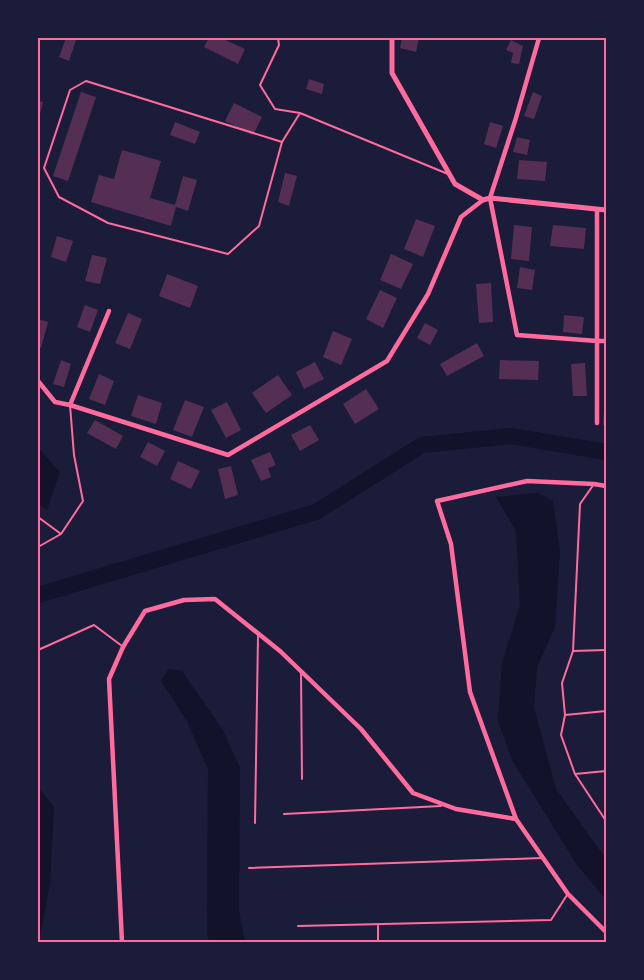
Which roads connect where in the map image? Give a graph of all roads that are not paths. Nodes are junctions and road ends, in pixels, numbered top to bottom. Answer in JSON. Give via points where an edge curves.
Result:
{"nodes":[{"id":1,"x":278,"y":38,"type":"edge"},
{"id":2,"x":392,"y":38,"type":"edge"},
{"id":3,"x":539,"y":38,"type":"edge"},
{"id":4,"x":300,"y":113,"type":"junction"},
{"id":5,"x":282,"y":142,"type":"junction"},
{"id":6,"x":449,"y":175,"type":"junction"},
{"id":7,"x":490,"y":198,"type":"junction"},
{"id":8,"x":483,"y":200,"type":"junction"},
{"id":9,"x":597,"y":210,"type":"junction"},
{"id":10,"x":606,"y":210,"type":"edge"},
{"id":11,"x":109,"y":311,"type":"dead end"},
{"id":12,"x":597,"y":341,"type":"junction"},
{"id":13,"x":606,"y":341,"type":"edge"},
{"id":14,"x":38,"y":382,"type":"edge"},
{"id":15,"x":70,"y":405,"type":"junction"},
{"id":16,"x":597,"y":423,"type":"dead end"},
{"id":17,"x":594,"y":484,"type":"junction"},
{"id":18,"x":606,"y":486,"type":"edge"},
{"id":19,"x":38,"y":517,"type":"edge"},
{"id":20,"x":61,"y":534,"type":"junction"},
{"id":21,"x":38,"y":547,"type":"edge"},
{"id":22,"x":258,"y":633,"type":"junction"},
{"id":23,"x":123,"y":647,"type":"junction"},
{"id":24,"x":38,"y":650,"type":"edge"},
{"id":25,"x":606,"y":650,"type":"edge"},
{"id":26,"x":573,"y":651,"type":"junction"},
{"id":27,"x":301,"y":671,"type":"junction"},
{"id":28,"x":606,"y":711,"type":"edge"},
{"id":29,"x":565,"y":715,"type":"junction"},
{"id":30,"x":606,"y":771,"type":"edge"},
{"id":31,"x":575,"y":774,"type":"junction"},
{"id":32,"x":302,"y":779,"type":"dead end"},
{"id":33,"x":445,"y":805,"type":"junction"},
{"id":34,"x":284,"y":814,"type":"dead end"},
{"id":35,"x":516,"y":819,"type":"junction"},
{"id":36,"x":606,"y":821,"type":"edge"},
{"id":37,"x":255,"y":823,"type":"dead end"},
{"id":38,"x":544,"y":858,"type":"junction"},
{"id":39,"x":249,"y":868,"type":"dead end"},
{"id":40,"x":568,"y":894,"type":"junction"},
{"id":41,"x":378,"y":924,"type":"junction"},
{"id":42,"x":298,"y":926,"type":"dead end"},
{"id":43,"x":606,"y":932,"type":"edge"},
{"id":44,"x":122,"y":942,"type":"edge"},
{"id":45,"x":378,"y":942,"type":"edge"}],
"edges":[{"from":1,"to":4,"type":"lane","via":[[279,45],[260,85],[275,109]]},
{"from":2,"to":6,"type":"street","via":[[392,73]]},
{"from":3,"to":7,"type":"street"},
{"from":4,"to":5,"type":"lane"},
{"from":4,"to":6,"type":"lane"},
{"from":5,"to":5,"type":"lane","via":[[86,81],[70,90],[44,168],[59,197],[108,223],[228,254],[259,226]]},
{"from":6,"to":8,"type":"street","via":[[454,184]]},
{"from":7,"to":8,"type":"street"},
{"from":7,"to":9,"type":"street"},
{"from":7,"to":12,"type":"street","via":[[517,335]]},
{"from":8,"to":15,"type":"street","via":[[462,217],[428,294],[387,361],[228,455]]},
{"from":9,"to":10,"type":"street"},
{"from":9,"to":12,"type":"street"},
{"from":11,"to":15,"type":"street"},
{"from":12,"to":13,"type":"street"},
{"from":12,"to":16,"type":"street"},
{"from":14,"to":15,"type":"street","via":[[55,402]]},
{"from":15,"to":20,"type":"lane","via":[[74,455],[83,500]]},
{"from":17,"to":18,"type":"street"},
{"from":17,"to":26,"type":"lane","via":[[580,504]]},
{"from":17,"to":35,"type":"street","via":[[527,481],[437,501],[451,544],[470,692]]},
{"from":19,"to":20,"type":"lane"},
{"from":20,"to":21,"type":"lane"},
{"from":22,"to":23,"type":"street","via":[[215,599],[184,600],[145,611]]},
{"from":22,"to":27,"type":"street"},
{"from":22,"to":37,"type":"lane"},
{"from":23,"to":24,"type":"lane","via":[[94,625]]},
{"from":23,"to":44,"type":"street","via":[[109,679]]},
{"from":25,"to":26,"type":"lane"},
{"from":26,"to":29,"type":"lane","via":[[562,683]]},
{"from":27,"to":32,"type":"lane"},
{"from":27,"to":33,"type":"street","via":[[361,729],[413,793]]},
{"from":28,"to":29,"type":"lane"},
{"from":29,"to":31,"type":"lane","via":[[561,734]]},
{"from":30,"to":31,"type":"lane"},
{"from":31,"to":36,"type":"lane"},
{"from":33,"to":34,"type":"lane"},
{"from":33,"to":35,"type":"street"},
{"from":35,"to":38,"type":"street"},
{"from":38,"to":39,"type":"lane"},
{"from":38,"to":40,"type":"street"},
{"from":40,"to":41,"type":"lane","via":[[551,920]]},
{"from":40,"to":43,"type":"street"},
{"from":41,"to":42,"type":"lane"},
{"from":41,"to":45,"type":"lane"}]}
